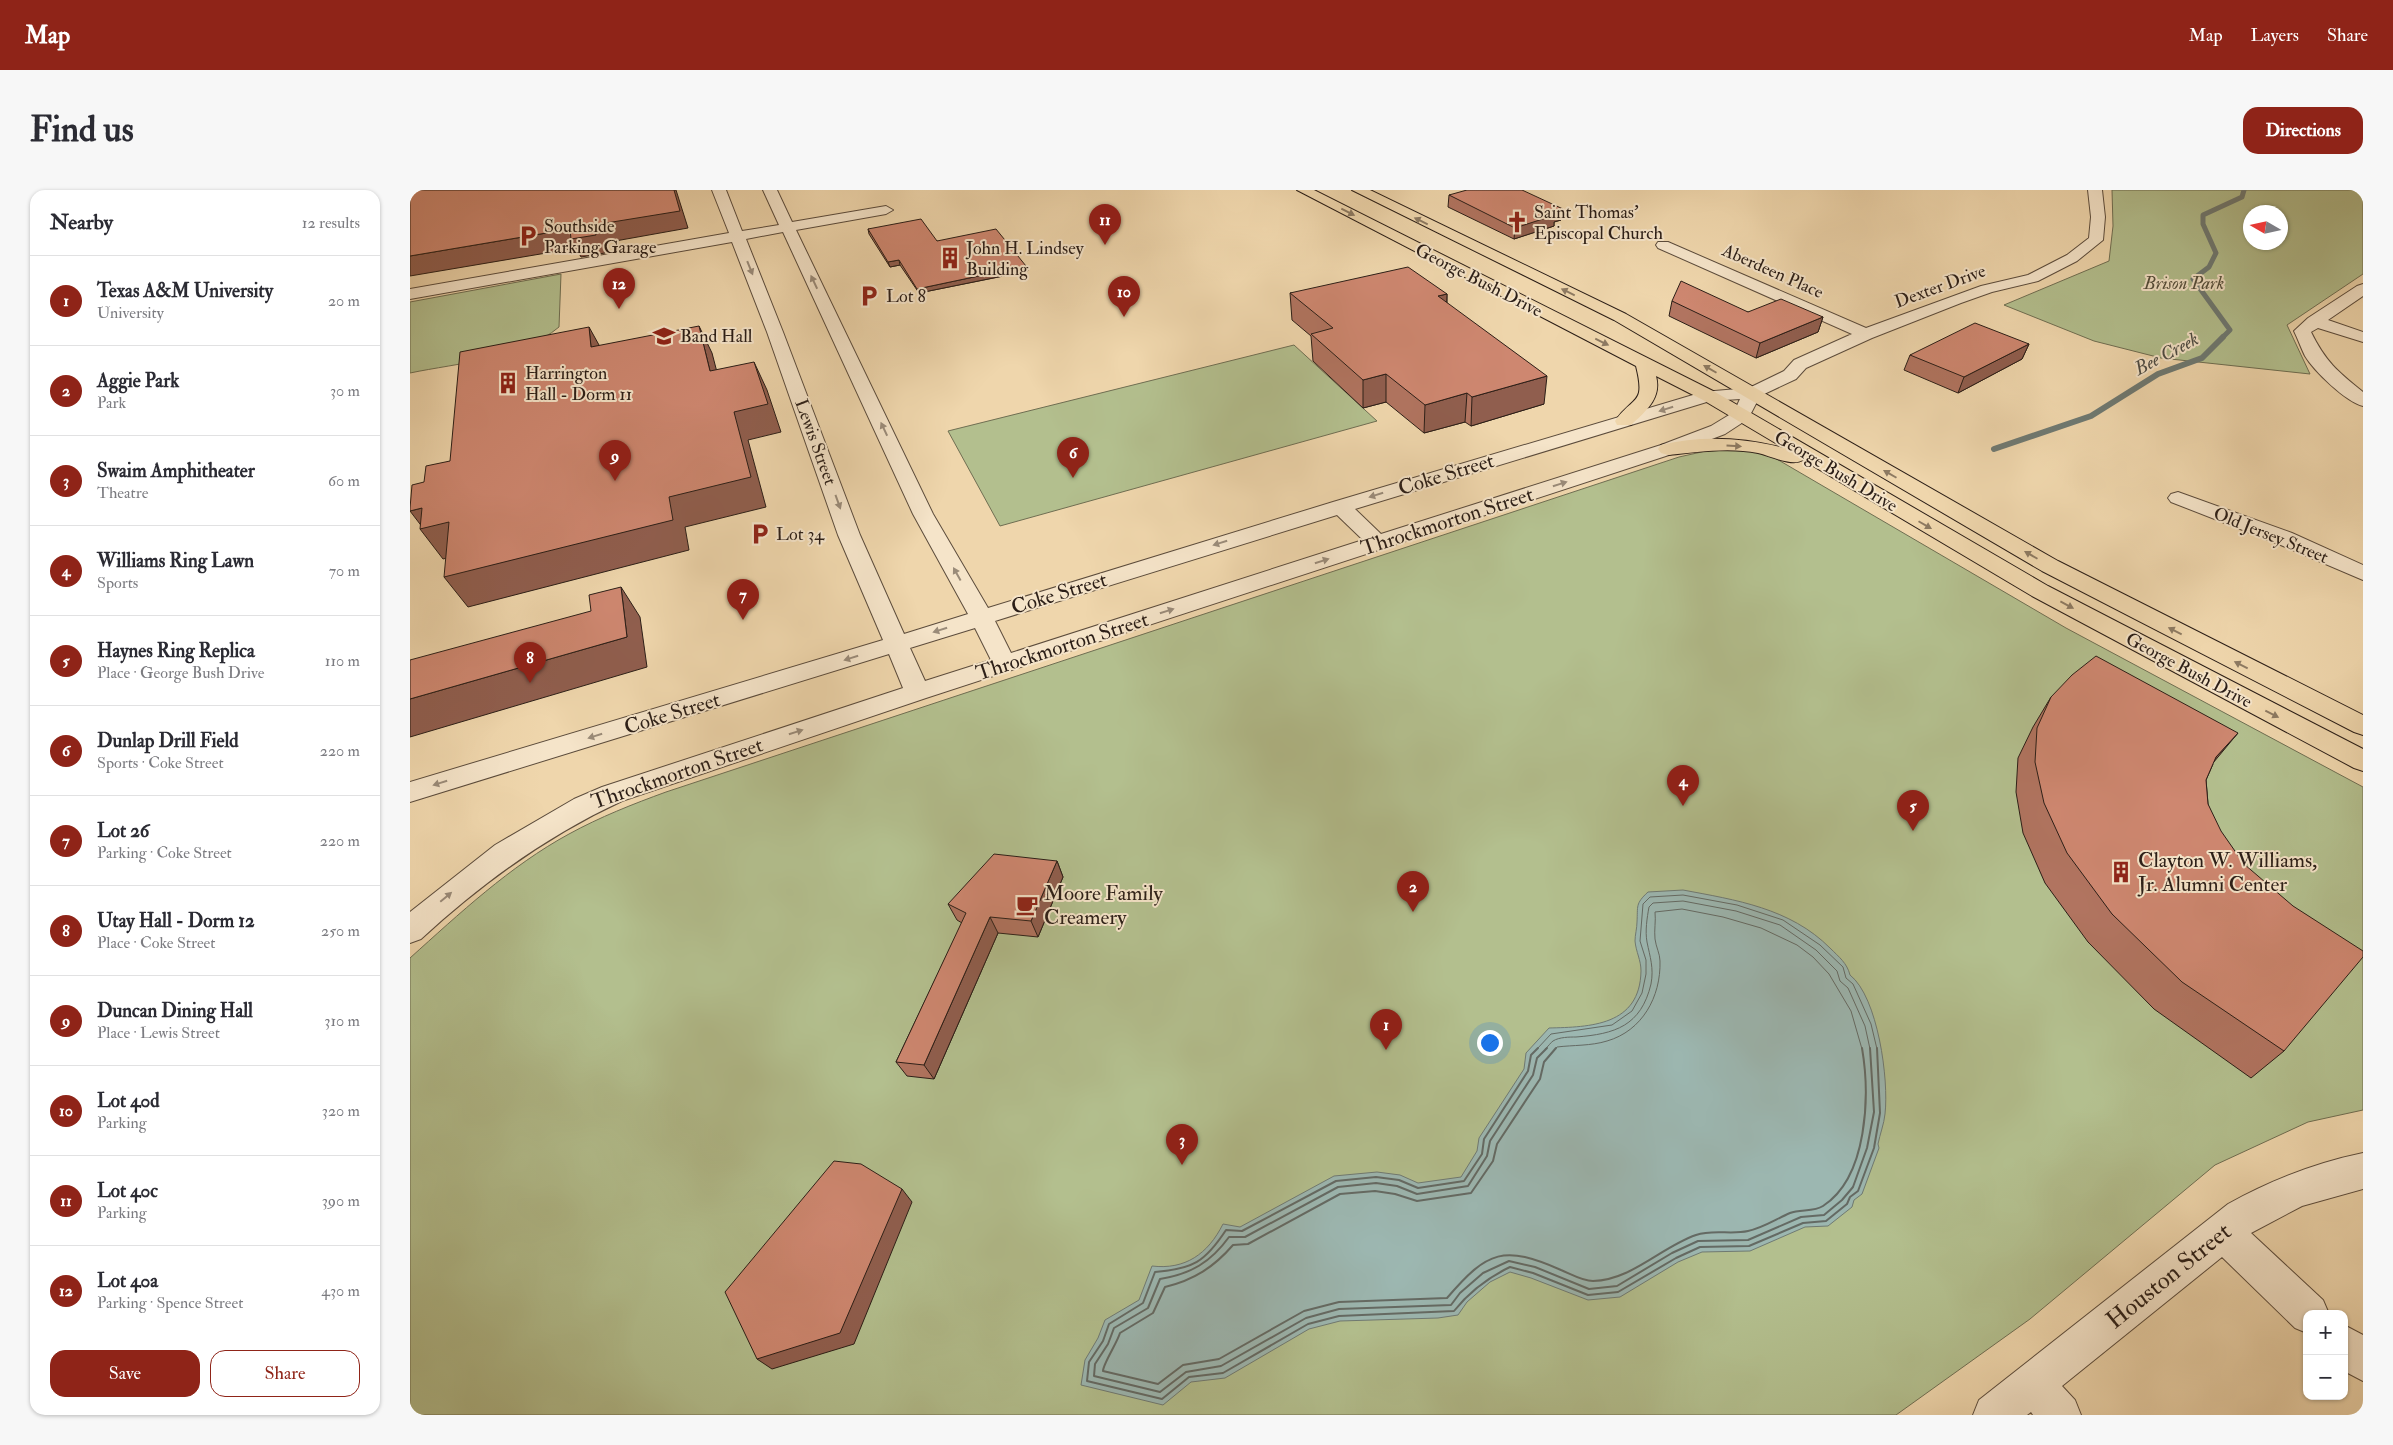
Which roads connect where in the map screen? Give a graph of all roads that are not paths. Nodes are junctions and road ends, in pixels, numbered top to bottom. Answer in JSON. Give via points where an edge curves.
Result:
{"nodes":[{"id":1,"x":719,"y":190,"type":"edge"},
{"id":2,"x":770,"y":190,"type":"edge"},
{"id":3,"x":1304,"y":190,"type":"edge"},
{"id":4,"x":1359,"y":190,"type":"edge"},
{"id":5,"x":2096,"y":190,"type":"edge"},
{"id":6,"x":886,"y":210,"type":"dead end"},
{"id":7,"x":788,"y":227,"type":"junction"},
{"id":8,"x":737,"y":236,"type":"junction"},
{"id":9,"x":1664,"y":245,"type":"dead end"},
{"id":10,"x":2363,"y":289,"type":"edge"},
{"id":11,"x":410,"y":294,"type":"edge"},
{"id":12,"x":2314,"y":321,"type":"junction"},
{"id":13,"x":1866,"y":334,"type":"junction"},
{"id":14,"x":2363,"y":337,"type":"edge"},
{"id":15,"x":1644,"y":362,"type":"junction"},
{"id":16,"x":1753,"y":393,"type":"junction"},
{"id":17,"x":1709,"y":396,"type":"junction"},
{"id":18,"x":2363,"y":401,"type":"edge"},
{"id":19,"x":1741,"y":415,"type":"junction"},
{"id":20,"x":1624,"y":421,"type":"junction"},
{"id":21,"x":1668,"y":449,"type":"junction"},
{"id":22,"x":1824,"y":464,"type":"junction"},
{"id":23,"x":2178,"y":498,"type":"dead end"},
{"id":24,"x":1340,"y":506,"type":"junction"},
{"id":25,"x":1378,"y":543,"type":"junction"},
{"id":26,"x":2363,"y":574,"type":"edge"},
{"id":27,"x":981,"y":617,"type":"junction"},
{"id":28,"x":898,"y":644,"type":"junction"},
{"id":29,"x":1004,"y":664,"type":"junction"},
{"id":30,"x":917,"y":692,"type":"junction"},
{"id":31,"x":2363,"y":726,"type":"edge"},
{"id":32,"x":2363,"y":761,"type":"edge"},
{"id":33,"x":410,"y":792,"type":"edge"},
{"id":34,"x":410,"y":930,"type":"edge"},
{"id":35,"x":2363,"y":1171,"type":"edge"},
{"id":36,"x":2222,"y":1231,"type":"junction"},
{"id":37,"x":2305,"y":1310,"type":"edge"},
{"id":38,"x":2348,"y":1348,"type":"edge"},
{"id":39,"x":2363,"y":1361,"type":"edge"},
{"id":40,"x":2033,"y":1383,"type":"junction"},
{"id":41,"x":1994,"y":1415,"type":"edge"},
{"id":42,"x":2060,"y":1415,"type":"edge"}],
"edges":[{"from":1,"to":8,"type":"street","name":"Lewis Street"},
{"from":2,"to":7,"type":"street"},
{"from":3,"to":15,"type":"main road","name":"George Bush Drive","one_way":true},
{"from":16,"to":4,"type":"main road","name":"George Bush Drive","one_way":true,"via":[[1620,318]]},
{"from":5,"to":13,"type":"street","name":"Dexter Drive","via":[[2096,240],[2072,258],[2033,278],[1987,289]]},
{"from":6,"to":7,"type":"street"},
{"from":7,"to":8,"type":"street"},
{"from":27,"to":7,"type":"street","one_way":true,"via":[[923,514]]},
{"from":8,"to":11,"type":"street"},
{"from":8,"to":28,"type":"street","name":"Lewis Street","one_way":true,"via":[[849,535]]},
{"from":9,"to":13,"type":"street","name":"Aberdeen Place"},
{"from":10,"to":12,"type":"street"},
{"from":12,"to":14,"type":"street"},
{"from":12,"to":18,"type":"street","via":[[2302,331],[2314,356],[2333,377]]},
{"from":13,"to":16,"type":"street","name":"Dexter Drive","via":[[1800,364],[1790,375]]},
{"from":15,"to":17,"type":"main road","name":"George Bush Drive"},
{"from":15,"to":20,"type":"main road","via":[[1650,386],[1643,404]]},
{"from":16,"to":17,"type":"street","name":"Coke Street"},
{"from":16,"to":19,"type":"street"},
{"from":31,"to":16,"type":"main road","name":"George Bush Drive","one_way":true,"via":[[2050,566]]},
{"from":17,"to":19,"type":"main road","name":"George Bush Drive"},
{"from":17,"to":20,"type":"street","name":"Coke Street","one_way":true},
{"from":19,"to":21,"type":"street","name":"Throckmorton Street","via":[[1718,430]]},
{"from":19,"to":22,"type":"main road","name":"George Bush Drive"},
{"from":20,"to":24,"type":"street","name":"Coke Street","one_way":true},
{"from":21,"to":22,"type":"main road","one_way":true,"via":[[1716,445],[1756,447]]},
{"from":25,"to":21,"type":"street","name":"Throckmorton Street","one_way":true},
{"from":22,"to":32,"type":"main road","name":"George Bush Drive","one_way":true,"via":[[2040,591]]},
{"from":23,"to":26,"type":"street","name":"Old Jersey Street","via":[[2284,538]]},
{"from":24,"to":25,"type":"street"},
{"from":24,"to":27,"type":"street","name":"Coke Street","one_way":true},
{"from":29,"to":25,"type":"street","name":"Throckmorton Street","one_way":true},
{"from":27,"to":28,"type":"street","name":"Coke Street","one_way":true},
{"from":27,"to":29,"type":"street"},
{"from":28,"to":30,"type":"street","name":"Lewis Street"},
{"from":28,"to":33,"type":"street","name":"Coke Street","one_way":true},
{"from":29,"to":30,"type":"street","name":"Throckmorton Street"},
{"from":34,"to":30,"type":"street","name":"Throckmorton Street","one_way":true,"via":[[500,855],[587,804],[655,778]]},
{"from":35,"to":36,"type":"street","name":"Houston Street","via":[[2330,1177],[2288,1192]]},
{"from":36,"to":37,"type":"street"},
{"from":36,"to":40,"type":"street","name":"Houston Street"},
{"from":38,"to":39,"type":"street"},
{"from":40,"to":41,"type":"street","name":"Houston Street"},
{"from":40,"to":42,"type":"street"}]}
